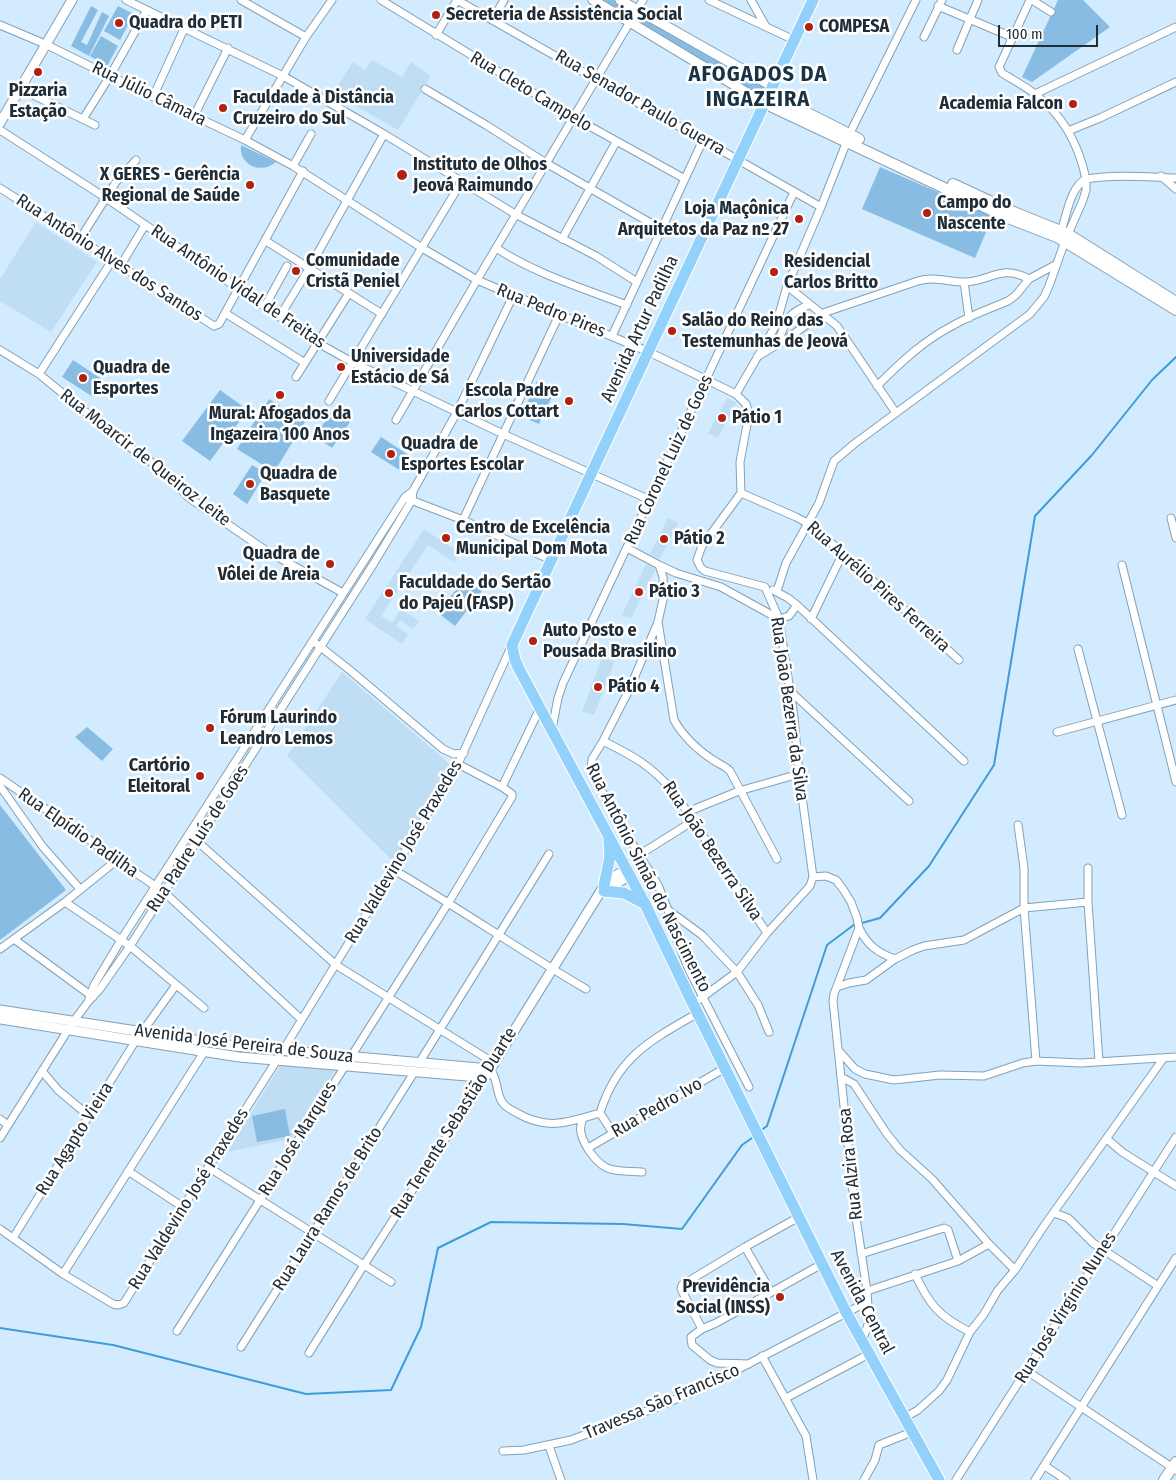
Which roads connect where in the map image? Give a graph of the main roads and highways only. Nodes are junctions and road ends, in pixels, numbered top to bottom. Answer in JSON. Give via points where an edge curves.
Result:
{"nodes":[{"id":1,"x":813,"y":0,"type":"edge"},
{"id":2,"x":772,"y":86,"type":"junction"},
{"id":3,"x":764,"y":103,"type":"junction"},
{"id":4,"x":851,"y":140,"type":"junction"},
{"id":5,"x":1065,"y":235,"type":"junction"},
{"id":6,"x":1176,"y":302,"type":"edge"},
{"id":7,"x":1176,"y":310,"type":"edge"},
{"id":8,"x":512,"y":645,"type":"joint"},
{"id":9,"x":608,"y":835,"type":"junction"},
{"id":10,"x":645,"y":904,"type":"junction"},
{"id":11,"x":757,"y":1132,"type":"joint"},
{"id":12,"x":1175,"y":1468,"type":"edge"},
{"id":13,"x":940,"y":1480,"type":"edge"},
{"id":14,"x":1164,"y":1480,"type":"edge"},
{"id":15,"x":1171,"y":1480,"type":"edge"}],
"edges":[{"from":1,"to":2,"type":"main road","name":"Avenida Artur Padilha"},
{"from":2,"to":3,"type":"main road","name":"Avenida Artur Padilha"},
{"from":2,"to":4,"type":"main road","via":[[779,99]]},
{"from":3,"to":4,"type":"main road"},
{"from":3,"to":8,"type":"main road","name":"Avenida Artur Padilha"},
{"from":4,"to":5,"type":"main road","via":[[1008,218],[1050,234]]},
{"from":5,"to":6,"type":"main road"},
{"from":5,"to":7,"type":"main road"},
{"from":8,"to":9,"type":"main road","name":"Rua Antônio Simão do Nascimento","via":[[515,660]]},
{"from":9,"to":10,"type":"main road","name":"Rua Antônio Simão do Nascimento"},
{"from":9,"to":10,"type":"main road","via":[[610,856],[602,890],[624,893]]},
{"from":10,"to":11,"type":"main road","name":"Rua Antônio Simão do Nascimento"},
{"from":11,"to":13,"type":"main road","name":"Avenida Central","via":[[846,1312]]},
{"from":12,"to":14,"type":"main road"},
{"from":12,"to":15,"type":"main road"}]}
